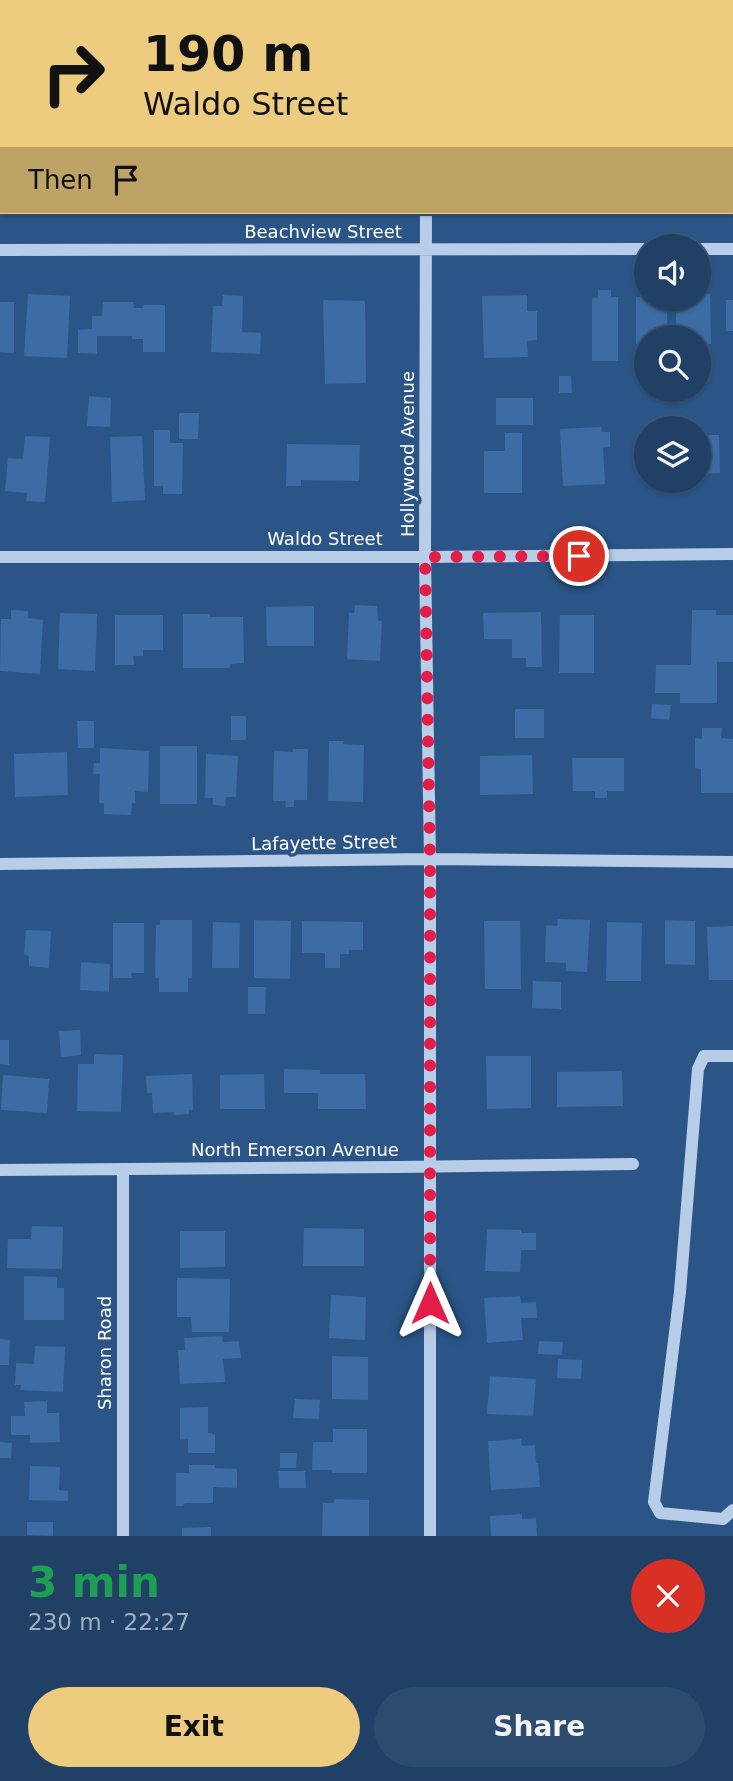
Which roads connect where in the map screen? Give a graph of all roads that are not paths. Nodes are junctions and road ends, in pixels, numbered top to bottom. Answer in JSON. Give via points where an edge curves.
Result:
{"nodes":[{"id":1,"x":426,"y":214,"type":"edge"},
{"id":2,"x":634,"y":249,"type":"edge"},
{"id":3,"x":711,"y":249,"type":"edge"},
{"id":4,"x":733,"y":249,"type":"edge"},
{"id":5,"x":0,"y":250,"type":"edge"},
{"id":6,"x":427,"y":250,"type":"junction"},
{"id":7,"x":733,"y":555,"type":"edge"},
{"id":8,"x":0,"y":557,"type":"edge"},
{"id":9,"x":425,"y":557,"type":"junction"},
{"id":10,"x":430,"y":859,"type":"junction"},
{"id":11,"x":733,"y":862,"type":"edge"},
{"id":12,"x":0,"y":864,"type":"edge"},
{"id":13,"x":733,"y":1056,"type":"edge"},
{"id":14,"x":633,"y":1164,"type":"dead end"},
{"id":15,"x":430,"y":1167,"type":"junction"},
{"id":16,"x":123,"y":1169,"type":"junction"},
{"id":17,"x":0,"y":1170,"type":"edge"},
{"id":18,"x":733,"y":1510,"type":"edge"},
{"id":19,"x":123,"y":1536,"type":"edge"},
{"id":20,"x":430,"y":1536,"type":"edge"}],
"edges":[{"from":1,"to":6,"type":"street","name":"Hollywood Avenue"},
{"from":2,"to":6,"type":"street","name":"Beachview Street"},
{"from":3,"to":4,"type":"street"},
{"from":5,"to":6,"type":"street","name":"Beachview Street"},
{"from":6,"to":9,"type":"street","name":"Hollywood Avenue"},
{"from":7,"to":9,"type":"street","name":"Waldo Street"},
{"from":8,"to":9,"type":"street","name":"Waldo Street"},
{"from":9,"to":10,"type":"street","name":"Hollywood Avenue"},
{"from":10,"to":11,"type":"street","name":"Lafayette Street"},
{"from":10,"to":12,"type":"street","name":"Lafayette Street"},
{"from":10,"to":15,"type":"street","name":"Hollywood Avenue"},
{"from":13,"to":18,"type":"street","via":[[704,1056],[698,1069],[680,1292],[654,1502],[660,1513],[723,1519]]},
{"from":14,"to":15,"type":"street","name":"North Emerson Avenue"},
{"from":15,"to":16,"type":"street","name":"North Emerson Avenue"},
{"from":15,"to":20,"type":"street","name":"Hollywood Avenue"},
{"from":16,"to":17,"type":"street","name":"North Emerson Avenue"},
{"from":16,"to":19,"type":"street","name":"Sharon Road"}]}
